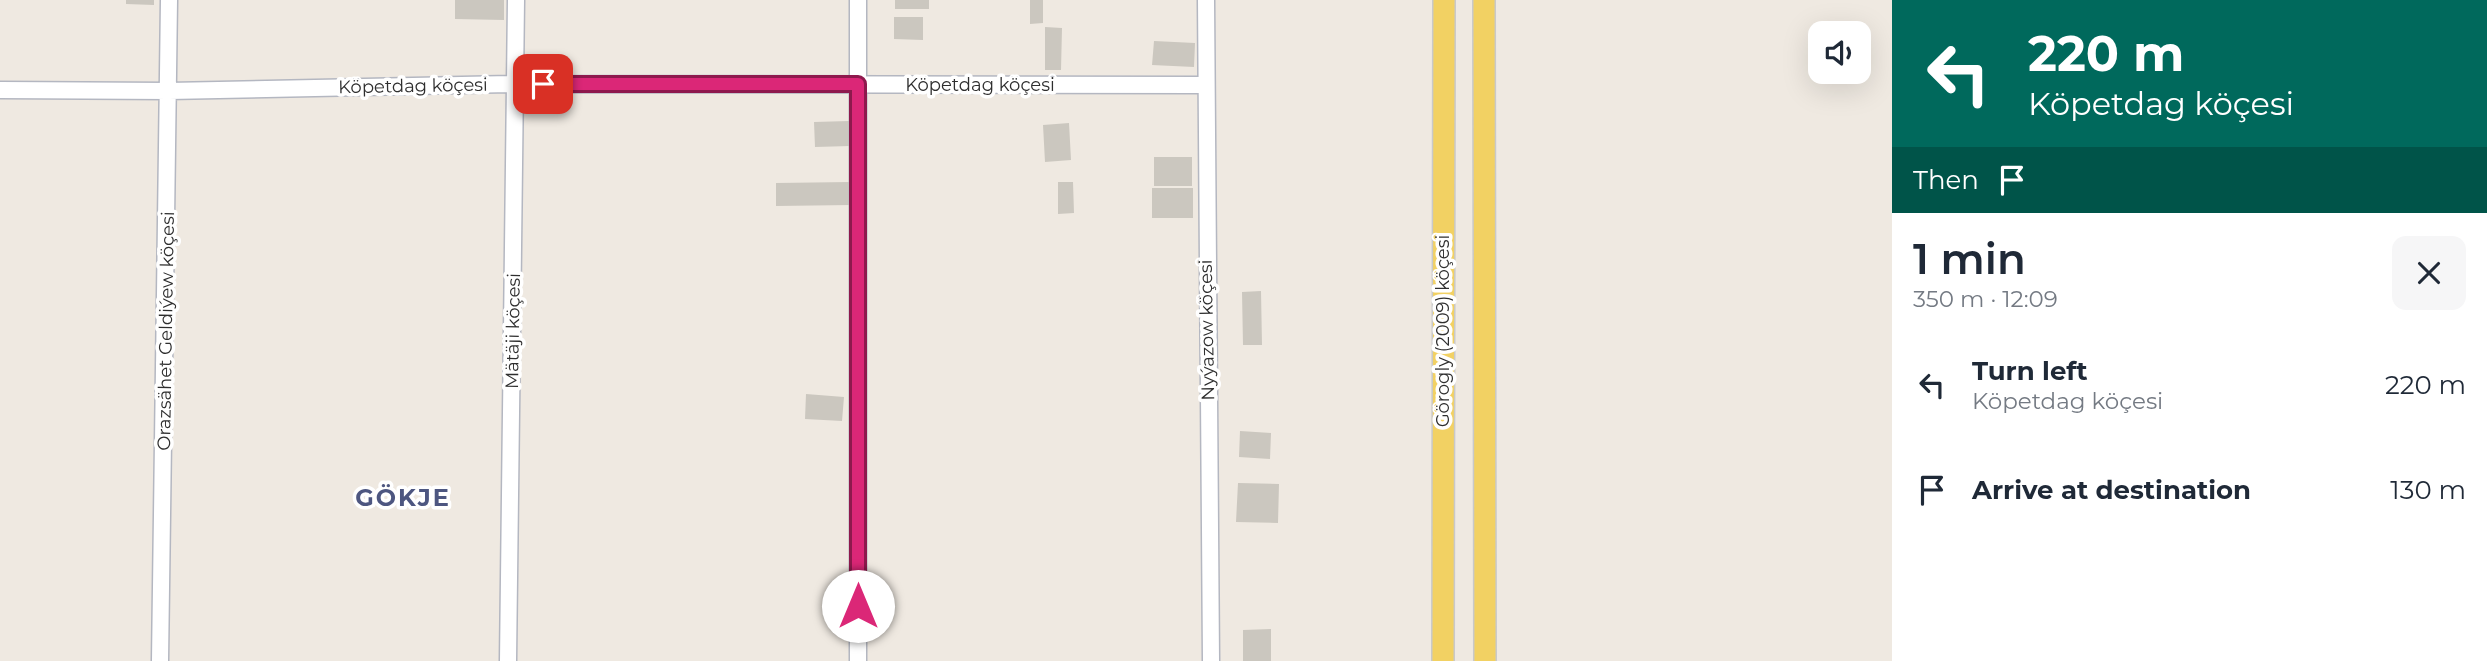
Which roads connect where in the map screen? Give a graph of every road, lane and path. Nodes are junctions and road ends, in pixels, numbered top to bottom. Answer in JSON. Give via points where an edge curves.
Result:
{"nodes":[{"id":1,"x":169,"y":0,"type":"edge"},
{"id":2,"x":516,"y":0,"type":"edge"},
{"id":3,"x":858,"y":0,"type":"edge"},
{"id":4,"x":1206,"y":0,"type":"edge"},
{"id":5,"x":1444,"y":0,"type":"edge"},
{"id":6,"x":1484,"y":0,"type":"edge"},
{"id":7,"x":516,"y":84,"type":"junction"},
{"id":8,"x":858,"y":84,"type":"junction"},
{"id":9,"x":1205,"y":85,"type":"junction"},
{"id":10,"x":0,"y":89,"type":"edge"},
{"id":11,"x":169,"y":90,"type":"junction"},
{"id":12,"x":160,"y":661,"type":"edge"},
{"id":13,"x":508,"y":661,"type":"edge"},
{"id":14,"x":858,"y":661,"type":"edge"},
{"id":15,"x":1211,"y":661,"type":"edge"},
{"id":16,"x":1443,"y":661,"type":"edge"},
{"id":17,"x":1485,"y":661,"type":"edge"}],
"edges":[{"from":1,"to":11,"type":"street","name":"Orazsähet Geldiýew köçesi"},
{"from":2,"to":7,"type":"street","name":"Mätäji köçesi"},
{"from":3,"to":8,"type":"street"},
{"from":4,"to":9,"type":"street","name":"Nyýazow köçesi"},
{"from":5,"to":16,"type":"main road","name":"Görogly (2009) köçesi"},
{"from":6,"to":17,"type":"main road"},
{"from":7,"to":8,"type":"street","name":"Köpetdag köçesi"},
{"from":7,"to":11,"type":"street","name":"Köpetdag köçesi"},
{"from":7,"to":13,"type":"street","name":"Mätäji köçesi"},
{"from":8,"to":9,"type":"street","name":"Köpetdag köçesi"},
{"from":8,"to":14,"type":"street"},
{"from":9,"to":15,"type":"street","name":"Nyýazow köçesi"},
{"from":10,"to":11,"type":"street","name":"Köpetdag köçesi"},
{"from":11,"to":12,"type":"street","name":"Orazsähet Geldiýew köçesi"}]}
